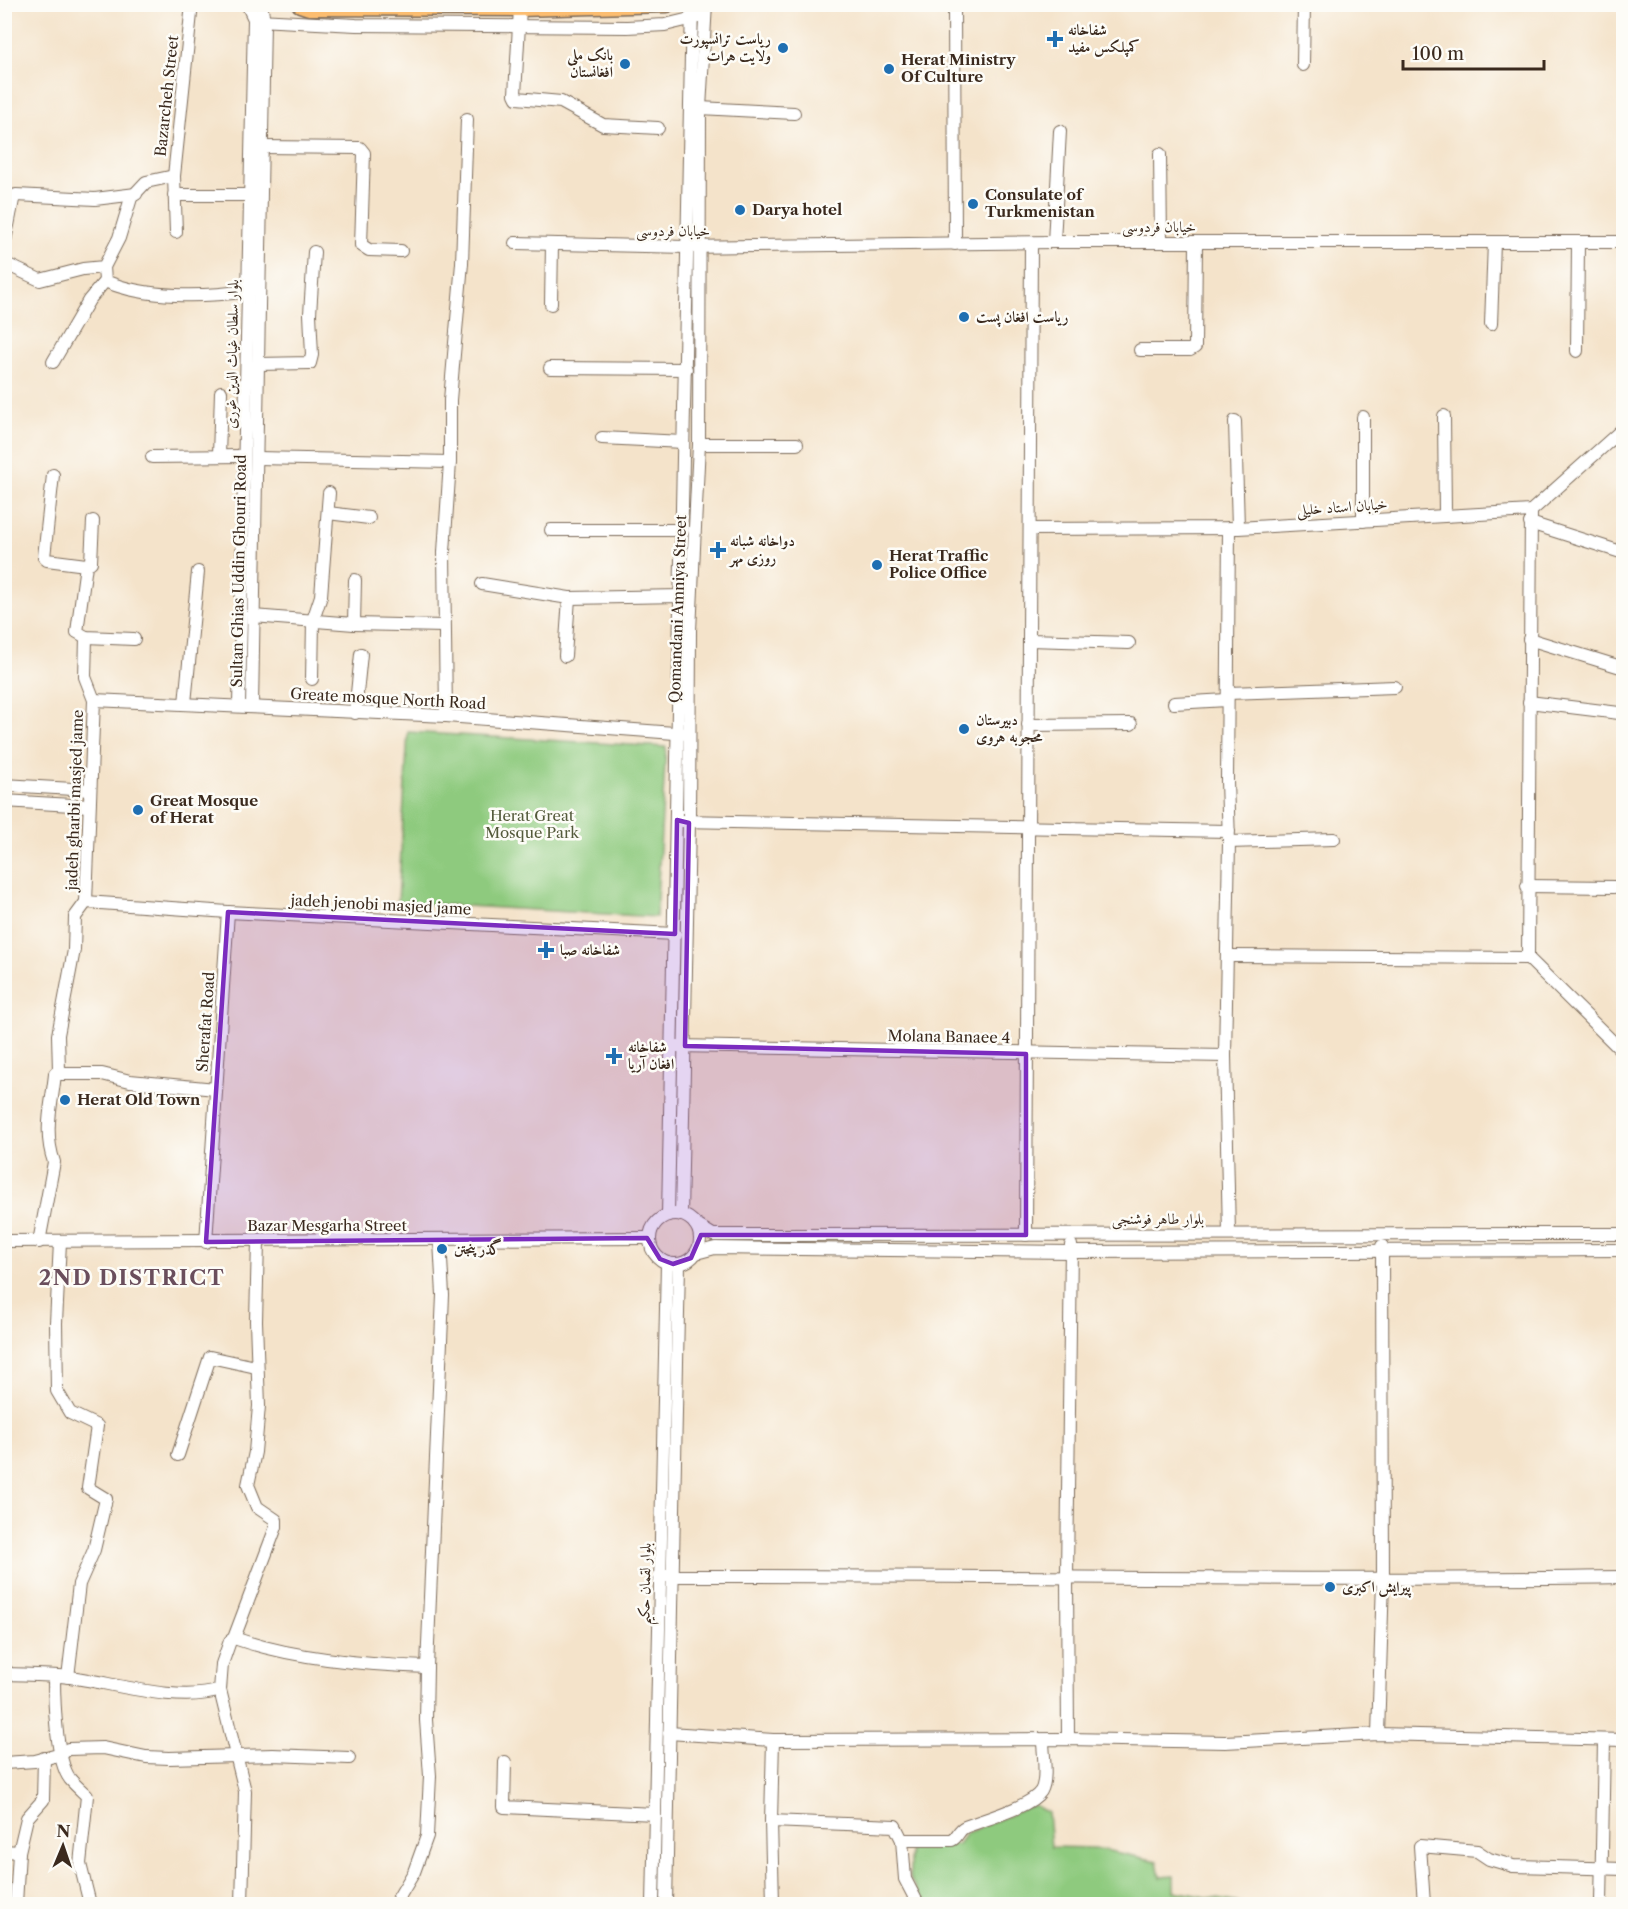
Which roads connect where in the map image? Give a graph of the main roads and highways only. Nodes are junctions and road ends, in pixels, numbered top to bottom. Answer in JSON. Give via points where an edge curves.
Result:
{"nodes":[{"id":1,"x":300,"y":4,"type":"edge"},
{"id":2,"x":667,"y":4,"type":"edge"}],
"edges":[{"from":1,"to":2,"type":"highway","via":[[520,8]]}]}
